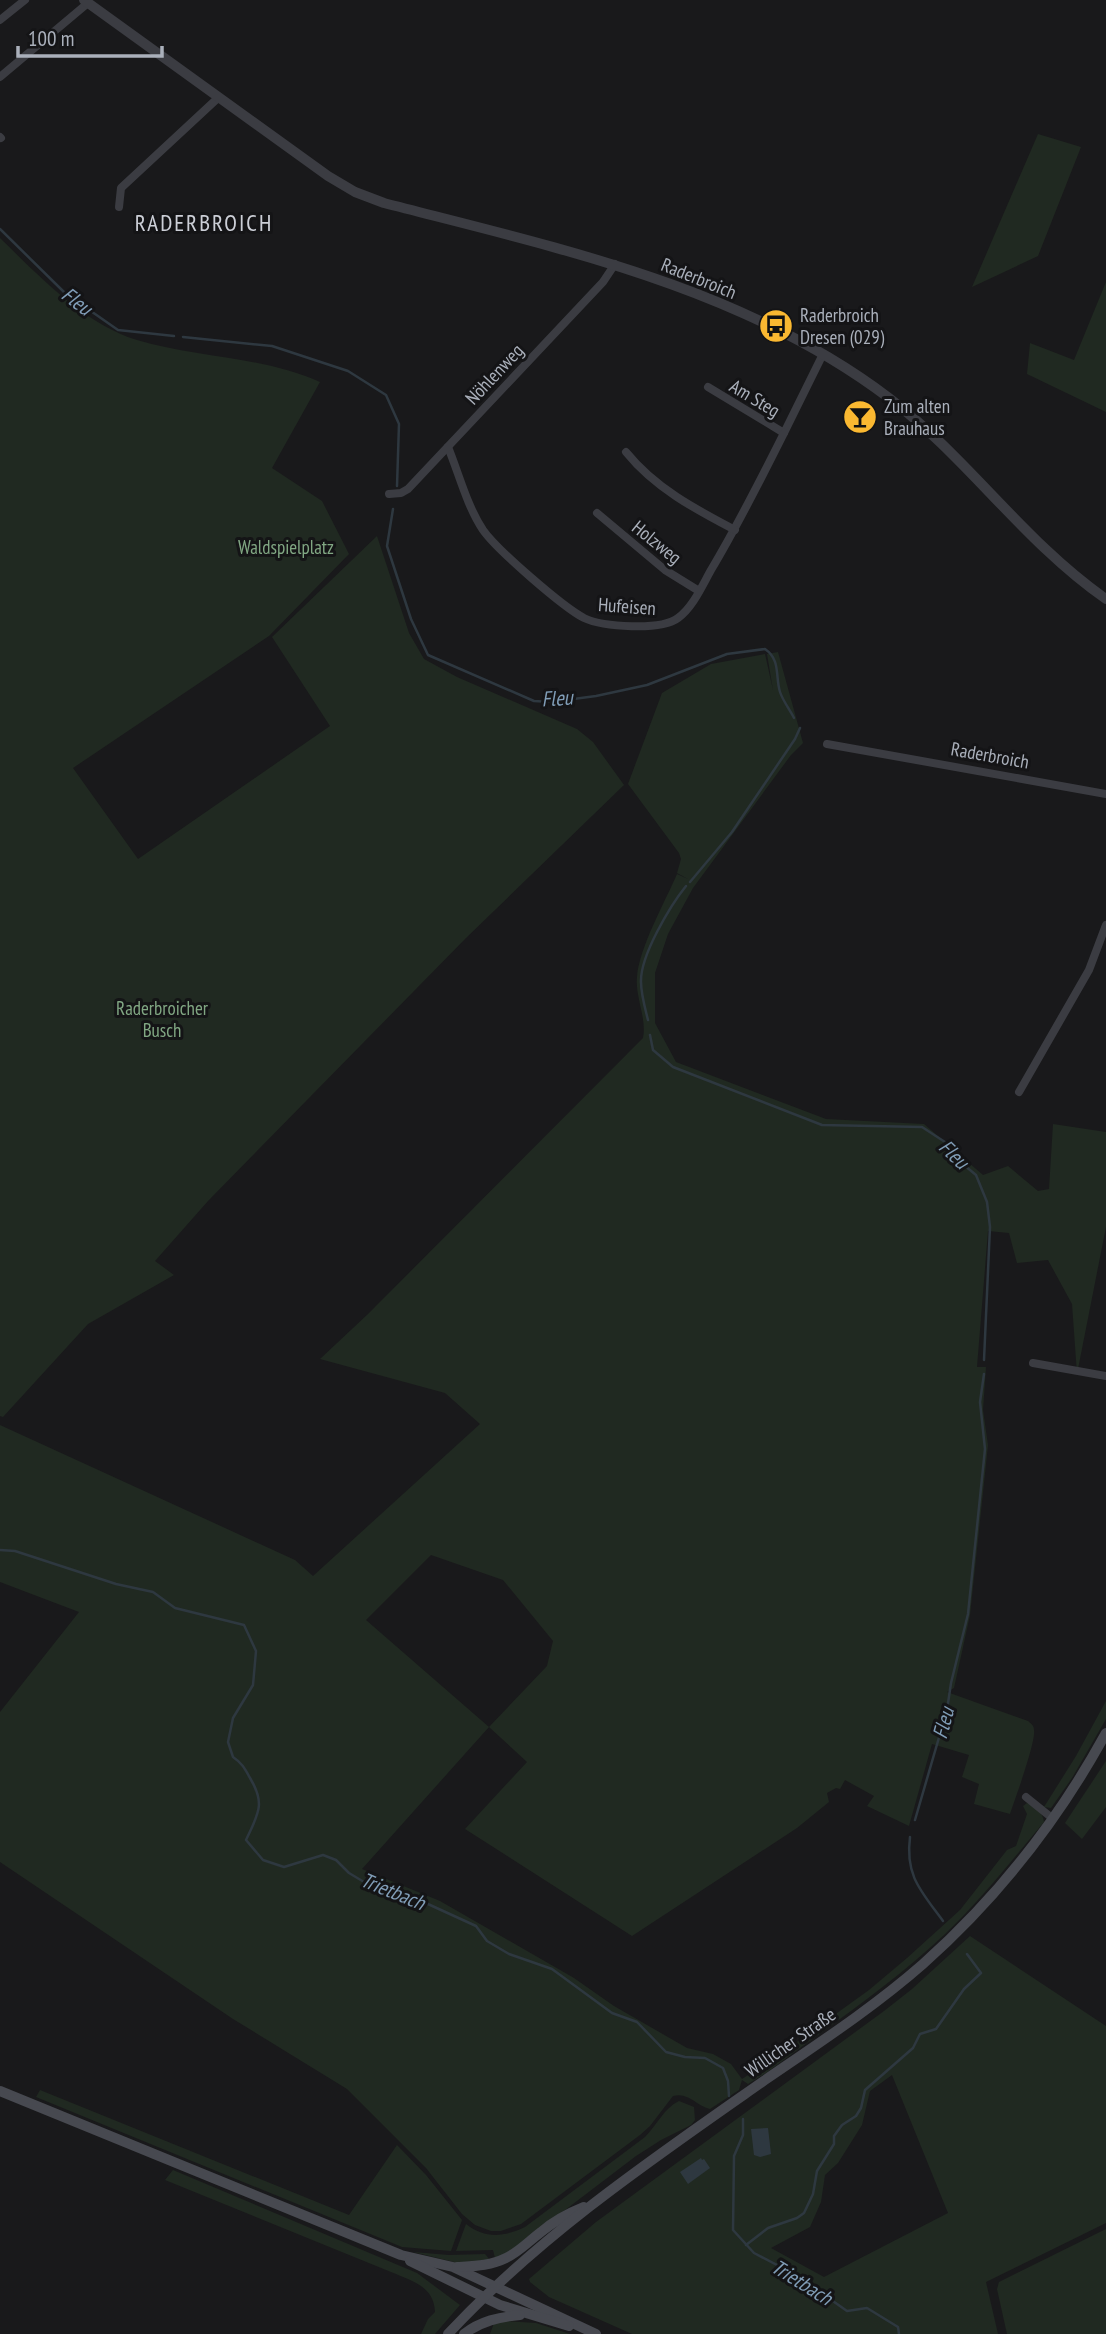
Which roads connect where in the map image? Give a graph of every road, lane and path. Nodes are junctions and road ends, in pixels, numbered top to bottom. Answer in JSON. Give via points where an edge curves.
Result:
{"nodes":[{"id":1,"x":25,"y":0,"type":"edge"},
{"id":2,"x":86,"y":1,"type":"edge"},
{"id":3,"x":0,"y":20,"type":"edge"},
{"id":4,"x":0,"y":77,"type":"edge"},
{"id":5,"x":219,"y":97,"type":"junction"},
{"id":6,"x":119,"y":207,"type":"dead end"},
{"id":7,"x":615,"y":264,"type":"junction"},
{"id":8,"x":823,"y":354,"type":"junction"},
{"id":9,"x":708,"y":387,"type":"dead end"},
{"id":10,"x":783,"y":433,"type":"junction"},
{"id":11,"x":448,"y":447,"type":"junction"},
{"id":12,"x":626,"y":452,"type":"dead end"},
{"id":13,"x":389,"y":494,"type":"dead end"},
{"id":14,"x":597,"y":513,"type":"dead end"},
{"id":15,"x":735,"y":530,"type":"junction"},
{"id":16,"x":699,"y":591,"type":"junction"},
{"id":17,"x":1106,"y":598,"type":"edge"},
{"id":18,"x":827,"y":744,"type":"dead end"},
{"id":19,"x":1106,"y":793,"type":"edge"},
{"id":20,"x":1106,"y":925,"type":"edge"},
{"id":21,"x":1019,"y":1092,"type":"dead end"},
{"id":22,"x":1033,"y":1363,"type":"dead end"},
{"id":23,"x":1106,"y":1376,"type":"edge"},
{"id":24,"x":1106,"y":1733,"type":"edge"},
{"id":25,"x":1026,"y":1797,"type":"dead end"},
{"id":26,"x":1052,"y":1818,"type":"junction"},
{"id":27,"x":0,"y":2091,"type":"edge"},
{"id":28,"x":594,"y":2204,"type":"junction"},
{"id":29,"x":401,"y":2255,"type":"junction"},
{"id":30,"x":453,"y":2267,"type":"junction"},
{"id":31,"x":496,"y":2286,"type":"junction"},
{"id":32,"x":484,"y":2297,"type":"junction"},
{"id":33,"x":526,"y":2314,"type":"junction"},
{"id":34,"x":594,"y":2333,"type":"edge"},
{"id":35,"x":448,"y":2334,"type":"edge"},
{"id":36,"x":464,"y":2334,"type":"edge"}],
"edges":[{"from":1,"to":3,"type":"street"},
{"from":2,"to":4,"type":"street","name":"Raderbroich"},
{"from":2,"to":5,"type":"street","name":"Raderbroich"},
{"from":5,"to":6,"type":"street","via":[[121,188]]},
{"from":5,"to":7,"type":"street","name":"Raderbroich","via":[[363,196]]},
{"from":7,"to":8,"type":"street","name":"Raderbroich","via":[[700,296]]},
{"from":7,"to":11,"type":"street","name":"Nöhlenweg"},
{"from":8,"to":10,"type":"street","name":"Am Steg"},
{"from":8,"to":17,"type":"street","name":"Raderbroich","via":[[922,425],[1028,532]]},
{"from":9,"to":10,"type":"street","name":"Am Steg"},
{"from":10,"to":15,"type":"street","name":"Hufeisen"},
{"from":11,"to":13,"type":"street","name":"Nöhlenweg","via":[[408,489]]},
{"from":11,"to":16,"type":"street","name":"Hufeisen","via":[[488,537],[583,617],[605,624],[666,624],[682,615]]},
{"from":12,"to":15,"type":"street","via":[[683,503]]},
{"from":14,"to":16,"type":"street","name":"Holzweg","via":[[665,570]]},
{"from":15,"to":16,"type":"street","name":"Hufeisen"},
{"from":18,"to":19,"type":"street","name":"Raderbroich"},
{"from":20,"to":21,"type":"street","via":[[1089,970]]},
{"from":22,"to":23,"type":"street"},
{"from":24,"to":26,"type":"main road","name":"Willicher Straße"},
{"from":25,"to":26,"type":"street"},
{"from":26,"to":28,"type":"main road","name":"Willicher Straße","via":[[981,1907],[907,1977]]},
{"from":27,"to":29,"type":"main road"},
{"from":28,"to":30,"type":"main road","via":[[571,2212],[504,2259]]},
{"from":28,"to":31,"type":"main road","name":"Willicher Straße"},
{"from":29,"to":30,"type":"main road"},
{"from":29,"to":32,"type":"main road"},
{"from":30,"to":31,"type":"main road"},
{"from":31,"to":32,"type":"main road","name":"Willicher Straße"},
{"from":31,"to":34,"type":"main road"},
{"from":32,"to":33,"type":"main road"},
{"from":32,"to":35,"type":"main road","name":"Willicher Straße"},
{"from":33,"to":34,"type":"main road"},
{"from":33,"to":36,"type":"main road","via":[[490,2320]]}]}
